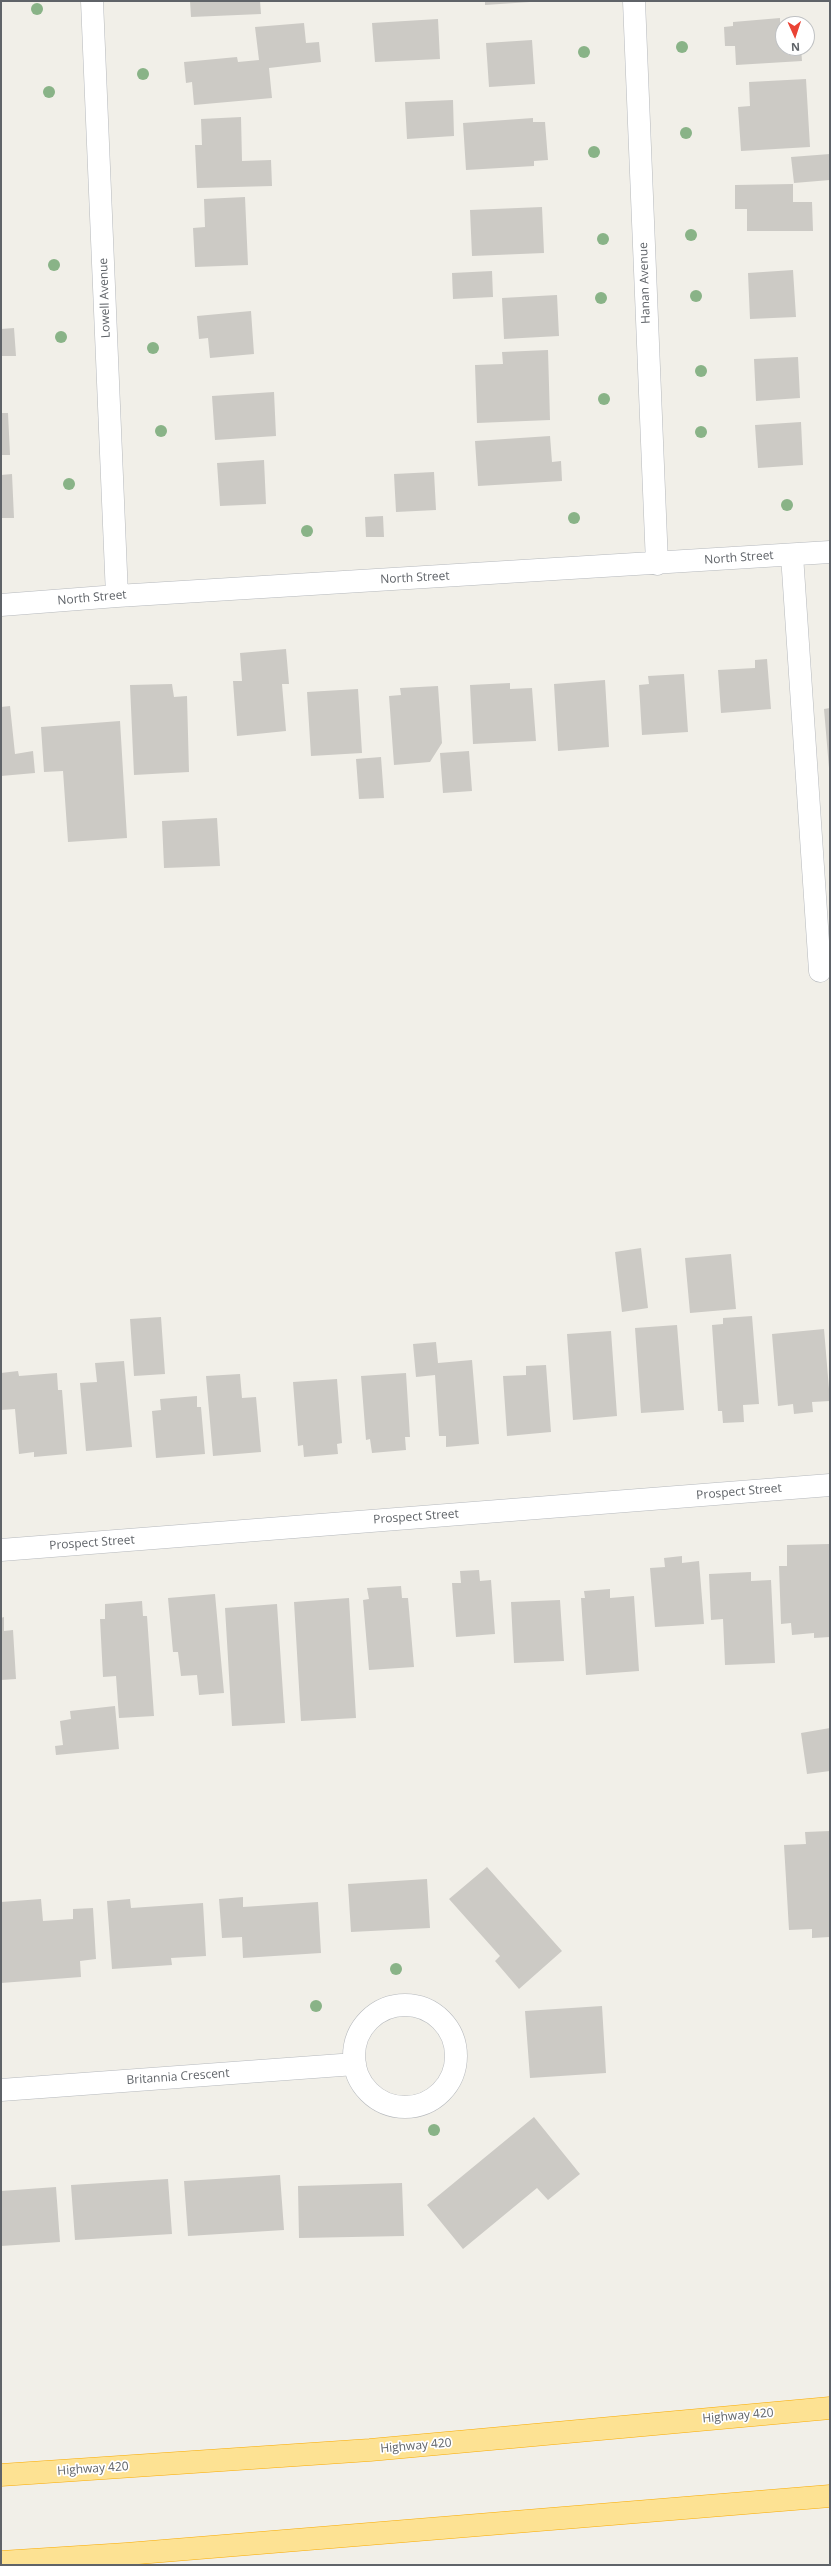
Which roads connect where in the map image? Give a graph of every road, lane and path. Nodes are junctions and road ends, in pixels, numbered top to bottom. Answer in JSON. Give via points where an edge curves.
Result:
{"nodes":[{"id":1,"x":92,"y":1,"type":"edge"},
{"id":2,"x":634,"y":1,"type":"edge"},
{"id":3,"x":830,"y":552,"type":"edge"},
{"id":4,"x":792,"y":554,"type":"junction"},
{"id":5,"x":657,"y":564,"type":"junction"},
{"id":6,"x":118,"y":596,"type":"junction"},
{"id":7,"x":1,"y":606,"type":"edge"},
{"id":8,"x":820,"y":971,"type":"dead end"},
{"id":9,"x":830,"y":1485,"type":"edge"},
{"id":10,"x":1,"y":1550,"type":"edge"},
{"id":11,"x":355,"y":2064,"type":"junction"},
{"id":12,"x":1,"y":2090,"type":"edge"},
{"id":13,"x":830,"y":2408,"type":"edge"},
{"id":14,"x":1,"y":2475,"type":"edge"},
{"id":15,"x":830,"y":2496,"type":"edge"},
{"id":16,"x":1,"y":2562,"type":"edge"}],
"edges":[{"from":1,"to":6,"type":"street","name":"Lowell Avenue"},
{"from":2,"to":5,"type":"street","name":"Hanan Avenue"},
{"from":3,"to":4,"type":"street","name":"North Street"},
{"from":4,"to":5,"type":"street","name":"North Street"},
{"from":4,"to":8,"type":"street"},
{"from":5,"to":6,"type":"street","name":"North Street"},
{"from":6,"to":7,"type":"street","name":"North Street"},
{"from":9,"to":10,"type":"street","name":"Prospect Street"},
{"from":11,"to":11,"type":"street","via":[[356,2073],[365,2088],[379,2100],[402,2107],[419,2106],[438,2096],[450,2082],[456,2064],[456,2046],[449,2030],[440,2019],[425,2009],[394,2006],[373,2016],[361,2030],[355,2046]]},
{"from":11,"to":12,"type":"street","name":"Britannia Crescent"},
{"from":13,"to":14,"type":"highway","name":"Highway 420","via":[[370,2450]]},
{"from":15,"to":16,"type":"highway","via":[[134,2554]]}]}
